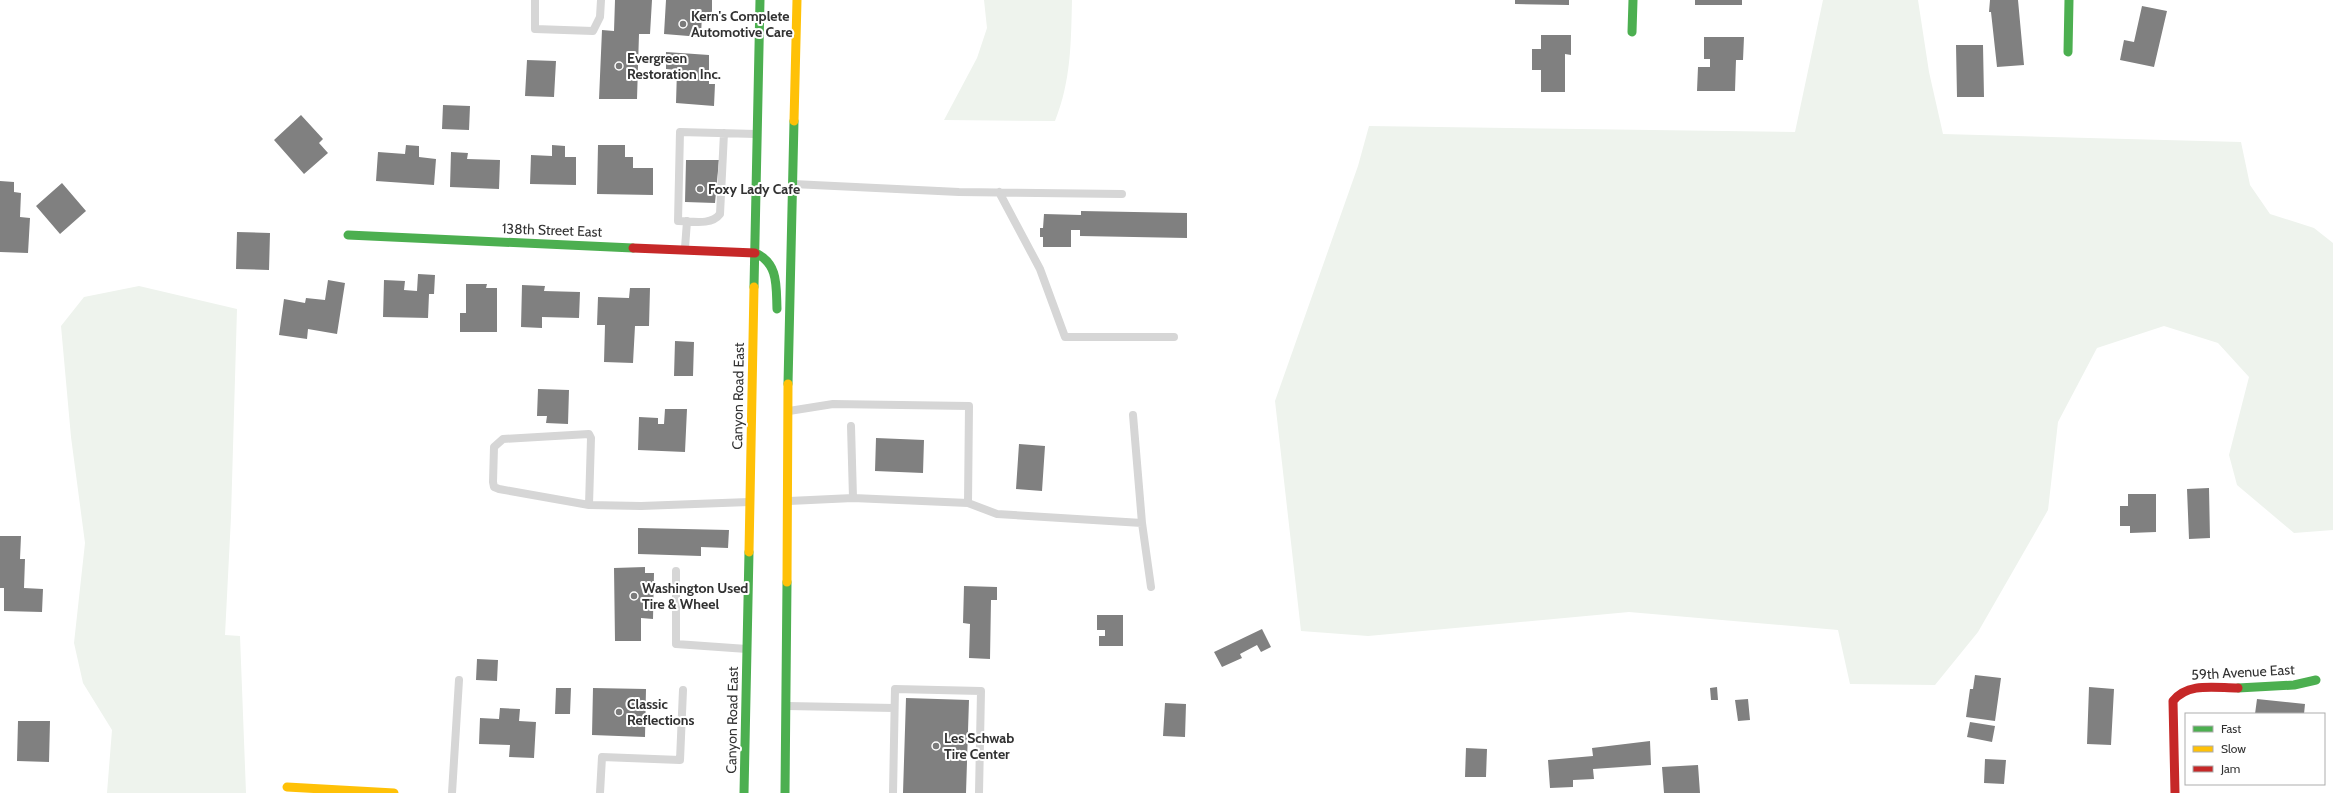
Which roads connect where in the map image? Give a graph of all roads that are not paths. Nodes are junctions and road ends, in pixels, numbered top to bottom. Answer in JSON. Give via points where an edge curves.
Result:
{"nodes":[{"id":1,"x":535,"y":0,"type":"edge"},
{"id":2,"x":601,"y":0,"type":"edge"},
{"id":3,"x":760,"y":0,"type":"edge"},
{"id":4,"x":797,"y":0,"type":"edge"},
{"id":5,"x":1633,"y":0,"type":"edge"},
{"id":6,"x":2069,"y":0,"type":"edge"},
{"id":7,"x":1632,"y":32,"type":"dead end"},
{"id":8,"x":2068,"y":52,"type":"dead end"},
{"id":9,"x":724,"y":133,"type":"junction"},
{"id":10,"x":757,"y":134,"type":"junction"},
{"id":11,"x":792,"y":184,"type":"junction"},
{"id":12,"x":1000,"y":192,"type":"junction"},
{"id":13,"x":1122,"y":194,"type":"dead end"},
{"id":14,"x":687,"y":221,"type":"junction"},
{"id":15,"x":348,"y":235,"type":"dead end"},
{"id":16,"x":685,"y":250,"type":"junction"},
{"id":17,"x":755,"y":253,"type":"junction"},
{"id":18,"x":1174,"y":337,"type":"dead end"},
{"id":19,"x":787,"y":412,"type":"junction"},
{"id":20,"x":1133,"y":415,"type":"dead end"},
{"id":21,"x":852,"y":426,"type":"dead end"},
{"id":22,"x":853,"y":498,"type":"junction"},
{"id":23,"x":750,"y":502,"type":"junction"},
{"id":24,"x":788,"y":502,"type":"junction"},
{"id":25,"x":968,"y":503,"type":"junction"},
{"id":26,"x":589,"y":505,"type":"junction"},
{"id":27,"x":1142,"y":523,"type":"junction"},
{"id":28,"x":676,"y":571,"type":"dead end"},
{"id":29,"x":1151,"y":587,"type":"dead end"},
{"id":30,"x":747,"y":649,"type":"junction"},
{"id":31,"x":459,"y":680,"type":"dead end"},
{"id":32,"x":2316,"y":680,"type":"dead end"},
{"id":33,"x":683,"y":690,"type":"dead end"},
{"id":34,"x":786,"y":706,"type":"junction"},
{"id":35,"x":894,"y":708,"type":"junction"},
{"id":36,"x":287,"y":787,"type":"dead end"},
{"id":37,"x":394,"y":793,"type":"edge"},
{"id":38,"x":452,"y":793,"type":"edge"},
{"id":39,"x":600,"y":793,"type":"edge"},
{"id":40,"x":744,"y":793,"type":"edge"},
{"id":41,"x":785,"y":793,"type":"edge"},
{"id":42,"x":893,"y":793,"type":"edge"},
{"id":43,"x":979,"y":793,"type":"edge"},
{"id":44,"x":2175,"y":793,"type":"edge"}],
"edges":[{"from":1,"to":2,"type":"lane","via":[[535,29],[593,31],[600,18]]},
{"from":3,"to":10,"type":"main road","name":"Canyon Road East"},
{"from":4,"to":11,"type":"main road"},
{"from":5,"to":7,"type":"main road"},
{"from":6,"to":8,"type":"main road"},
{"from":9,"to":10,"type":"lane"},
{"from":9,"to":14,"type":"lane","via":[[720,214],[717,219],[709,222]]},
{"from":9,"to":14,"type":"lane","via":[[680,132],[678,221]]},
{"from":10,"to":17,"type":"main road","name":"Canyon Road East"},
{"from":11,"to":12,"type":"lane"},
{"from":11,"to":19,"type":"main road"},
{"from":12,"to":13,"type":"lane"},
{"from":12,"to":18,"type":"lane","via":[[1040,269],[1065,337]]},
{"from":14,"to":16,"type":"lane"},
{"from":15,"to":16,"type":"main road","name":"138th Street East"},
{"from":16,"to":17,"type":"main road","name":"138th Street East"},
{"from":17,"to":19,"type":"main road","via":[[767,258],[774,268]]},
{"from":17,"to":23,"type":"main road","name":"Canyon Road East"},
{"from":19,"to":24,"type":"main road"},
{"from":19,"to":25,"type":"lane","via":[[833,404],[969,406]]},
{"from":20,"to":27,"type":"lane"},
{"from":21,"to":22,"type":"lane"},
{"from":22,"to":24,"type":"lane"},
{"from":22,"to":25,"type":"lane"},
{"from":23,"to":26,"type":"lane"},
{"from":23,"to":30,"type":"main road","name":"Canyon Road East"},
{"from":24,"to":34,"type":"main road"},
{"from":25,"to":27,"type":"lane","via":[[997,514]]},
{"from":26,"to":26,"type":"lane","via":[[494,487],[494,447],[502,439],[589,434]]},
{"from":27,"to":29,"type":"lane"},
{"from":28,"to":30,"type":"lane","via":[[676,644]]},
{"from":30,"to":40,"type":"main road","name":"Canyon Road East"},
{"from":31,"to":38,"type":"lane"},
{"from":32,"to":44,"type":"main road","name":"59th Avenue East","via":[[2294,685],[2192,688],[2180,692],[2173,701]]},
{"from":33,"to":39,"type":"lane","via":[[680,760],[602,757]]},
{"from":34,"to":35,"type":"lane"},
{"from":34,"to":41,"type":"main road"},
{"from":35,"to":42,"type":"lane"},
{"from":35,"to":43,"type":"lane","via":[[894,689],[981,691]]},
{"from":36,"to":37,"type":"main road"}]}
